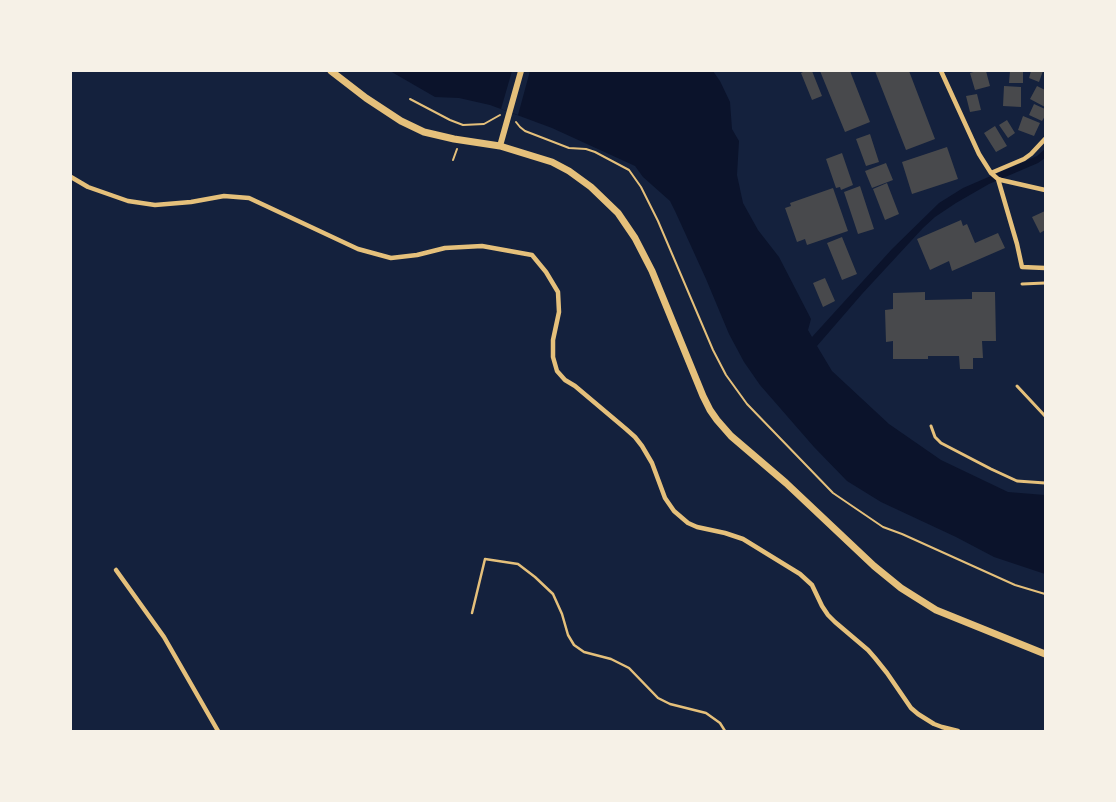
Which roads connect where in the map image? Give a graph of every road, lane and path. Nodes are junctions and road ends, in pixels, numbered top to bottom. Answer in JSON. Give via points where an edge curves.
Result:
{"nodes":[{"id":1,"x":331,"y":71,"type":"edge"},
{"id":2,"x":521,"y":71,"type":"edge"},
{"id":3,"x":941,"y":71,"type":"edge"},
{"id":4,"x":410,"y":99,"type":"dead end"},
{"id":5,"x":506,"y":112,"type":"junction"},
{"id":6,"x":515,"y":118,"type":"dead end"},
{"id":7,"x":1045,"y":139,"type":"edge"},
{"id":8,"x":500,"y":146,"type":"junction"},
{"id":9,"x":991,"y":173,"type":"junction"},
{"id":10,"x":71,"y":177,"type":"edge"},
{"id":11,"x":998,"y":179,"type":"junction"},
{"id":12,"x":1045,"y":190,"type":"edge"},
{"id":13,"x":1045,"y":268,"type":"edge"},
{"id":14,"x":1022,"y":284,"type":"dead end"},
{"id":15,"x":1045,"y":284,"type":"edge"},
{"id":16,"x":1017,"y":386,"type":"dead end"},
{"id":17,"x":1045,"y":416,"type":"edge"},
{"id":18,"x":931,"y":426,"type":"dead end"},
{"id":19,"x":1045,"y":483,"type":"edge"},
{"id":20,"x":116,"y":570,"type":"dead end"},
{"id":21,"x":1045,"y":594,"type":"edge"},
{"id":22,"x":472,"y":613,"type":"dead end"},
{"id":23,"x":1045,"y":654,"type":"edge"},
{"id":24,"x":218,"y":731,"type":"edge"},
{"id":25,"x":725,"y":731,"type":"edge"},
{"id":26,"x":958,"y":731,"type":"edge"}],
"edges":[{"from":1,"to":8,"type":"main road","via":[[387,113],[424,132]]},
{"from":2,"to":5,"type":"main road"},
{"from":3,"to":9,"type":"street"},
{"from":4,"to":5,"type":"path","via":[[463,125],[484,124]]},
{"from":5,"to":8,"type":"main road"},
{"from":6,"to":21,"type":"path","via":[[525,131],[569,148],[595,152],[629,170],[658,221],[726,375],[747,404],[833,493],[882,527],[1015,585]]},
{"from":7,"to":9,"type":"street","via":[[1024,159]]},
{"from":8,"to":23,"type":"main road","via":[[552,162],[569,171],[618,213],[652,271],[710,410],[731,436],[901,588],[936,610]]},
{"from":9,"to":11,"type":"street"},
{"from":10,"to":26,"type":"street","via":[[88,188],[128,201],[155,205],[224,196],[249,198],[358,249],[391,258],[445,248],[482,246],[532,255],[558,292],[559,312],[553,357],[557,371],[635,437],[647,454],[674,512],[697,527],[743,539],[800,574],[812,585],[828,615],[868,650],[911,708],[934,724]]},
{"from":11,"to":12,"type":"street"},
{"from":11,"to":13,"type":"street","via":[[1022,267]]},
{"from":14,"to":15,"type":"street"},
{"from":16,"to":17,"type":"street"},
{"from":18,"to":19,"type":"street","via":[[940,443],[991,470],[1017,481]]},
{"from":20,"to":24,"type":"street","via":[[164,637]]},
{"from":22,"to":25,"type":"lane","via":[[485,559],[518,564],[553,594],[574,645],[584,652],[629,668],[658,698],[706,713]]}]}
